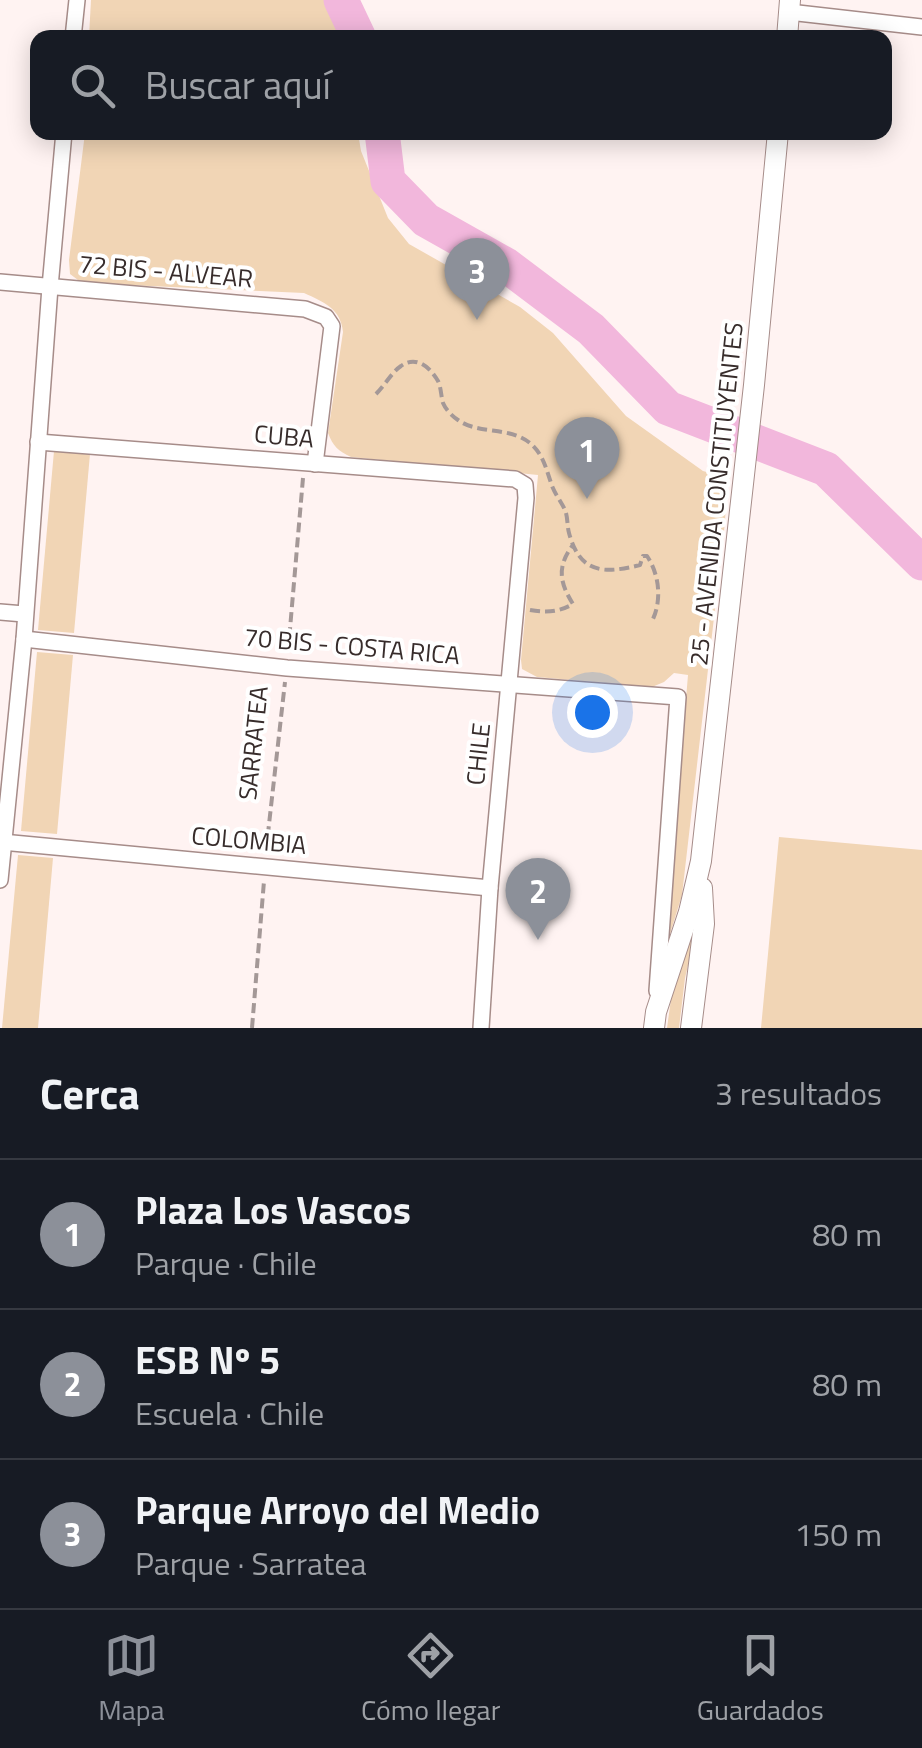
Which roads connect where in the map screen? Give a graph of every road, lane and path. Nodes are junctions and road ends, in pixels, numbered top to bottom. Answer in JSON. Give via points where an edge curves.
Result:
{"nodes":[{"id":1,"x":77,"y":0,"type":"edge"},
{"id":2,"x":790,"y":6,"type":"edge"},
{"id":3,"x":922,"y":27,"type":"edge"},
{"id":4,"x":75,"y":30,"type":"edge"},
{"id":5,"x":63,"y":140,"type":"edge"},
{"id":6,"x":777,"y":140,"type":"edge"},
{"id":7,"x":0,"y":282,"type":"edge"},
{"id":8,"x":50,"y":286,"type":"junction"},
{"id":9,"x":38,"y":442,"type":"junction"},
{"id":10,"x":310,"y":463,"type":"junction"},
{"id":11,"x":525,"y":485,"type":"joint"},
{"id":12,"x":573,"y":545,"type":"dead end"},
{"id":13,"x":516,"y":608,"type":"junction"},
{"id":14,"x":0,"y":612,"type":"edge"},
{"id":15,"x":24,"y":614,"type":"junction"},
{"id":16,"x":24,"y":640,"type":"junction"},
{"id":17,"x":287,"y":668,"type":"junction"},
{"id":18,"x":510,"y":684,"type":"junction"},
{"id":19,"x":678,"y":697,"type":"joint"},
{"id":20,"x":2,"y":842,"type":"junction"},
{"id":21,"x":701,"y":861,"type":"junction"},
{"id":22,"x":264,"y":866,"type":"junction"},
{"id":23,"x":0,"y":880,"type":"edge"},
{"id":24,"x":490,"y":888,"type":"junction"},
{"id":25,"x":655,"y":1020,"type":"edge"},
{"id":26,"x":252,"y":1028,"type":"edge"},
{"id":27,"x":480,"y":1028,"type":"edge"},
{"id":28,"x":691,"y":1028,"type":"edge"}],
"edges":[{"from":1,"to":4,"type":"street"},
{"from":2,"to":3,"type":"street"},
{"from":5,"to":8,"type":"street"},
{"from":6,"to":21,"type":"main road","name":"25 - AVENIDA CONSTITUYENTES"},
{"from":7,"to":8,"type":"street","name":"72 BIS - ALVEAR"},
{"from":8,"to":9,"type":"street"},
{"from":8,"to":10,"type":"street","name":"72 BIS - ALVEAR","via":[[305,308],[326,317],[332,326]]},
{"from":9,"to":10,"type":"street","name":"CUBA"},
{"from":9,"to":15,"type":"street"},
{"from":10,"to":11,"type":"street","name":"CUBA"},
{"from":10,"to":17,"type":"path","name":"SARRATEA"},
{"from":11,"to":13,"type":"street","name":"CHILE"},
{"from":12,"to":13,"type":"path","via":[[560,571],[573,604],[542,612]]},
{"from":13,"to":18,"type":"street","name":"CHILE"},
{"from":14,"to":15,"type":"street"},
{"from":15,"to":16,"type":"street"},
{"from":16,"to":17,"type":"street","name":"70 BIS - COSTA RICA"},
{"from":16,"to":20,"type":"street"},
{"from":17,"to":18,"type":"street","name":"70 BIS - COSTA RICA"},
{"from":17,"to":22,"type":"path","name":"SARRATEA"},
{"from":18,"to":19,"type":"street","name":"70 BIS - COSTA RICA"},
{"from":18,"to":24,"type":"street","name":"CHILE"},
{"from":19,"to":25,"type":"street","name":"25 - AVENIDA CONSTITUYENTES"},
{"from":20,"to":22,"type":"street","name":"COLOMBIA"},
{"from":20,"to":23,"type":"street"},
{"from":21,"to":25,"type":"main road","name":"25 - AVENIDA CONSTITUYENTES"},
{"from":21,"to":28,"type":"main road","name":"25 - AVENIDA CONSTITUYENTES","via":[[704,924]]},
{"from":22,"to":24,"type":"street","name":"COLOMBIA"},
{"from":22,"to":26,"type":"path","name":"SARRATEA"},
{"from":24,"to":27,"type":"street","name":"CHILE"}]}
